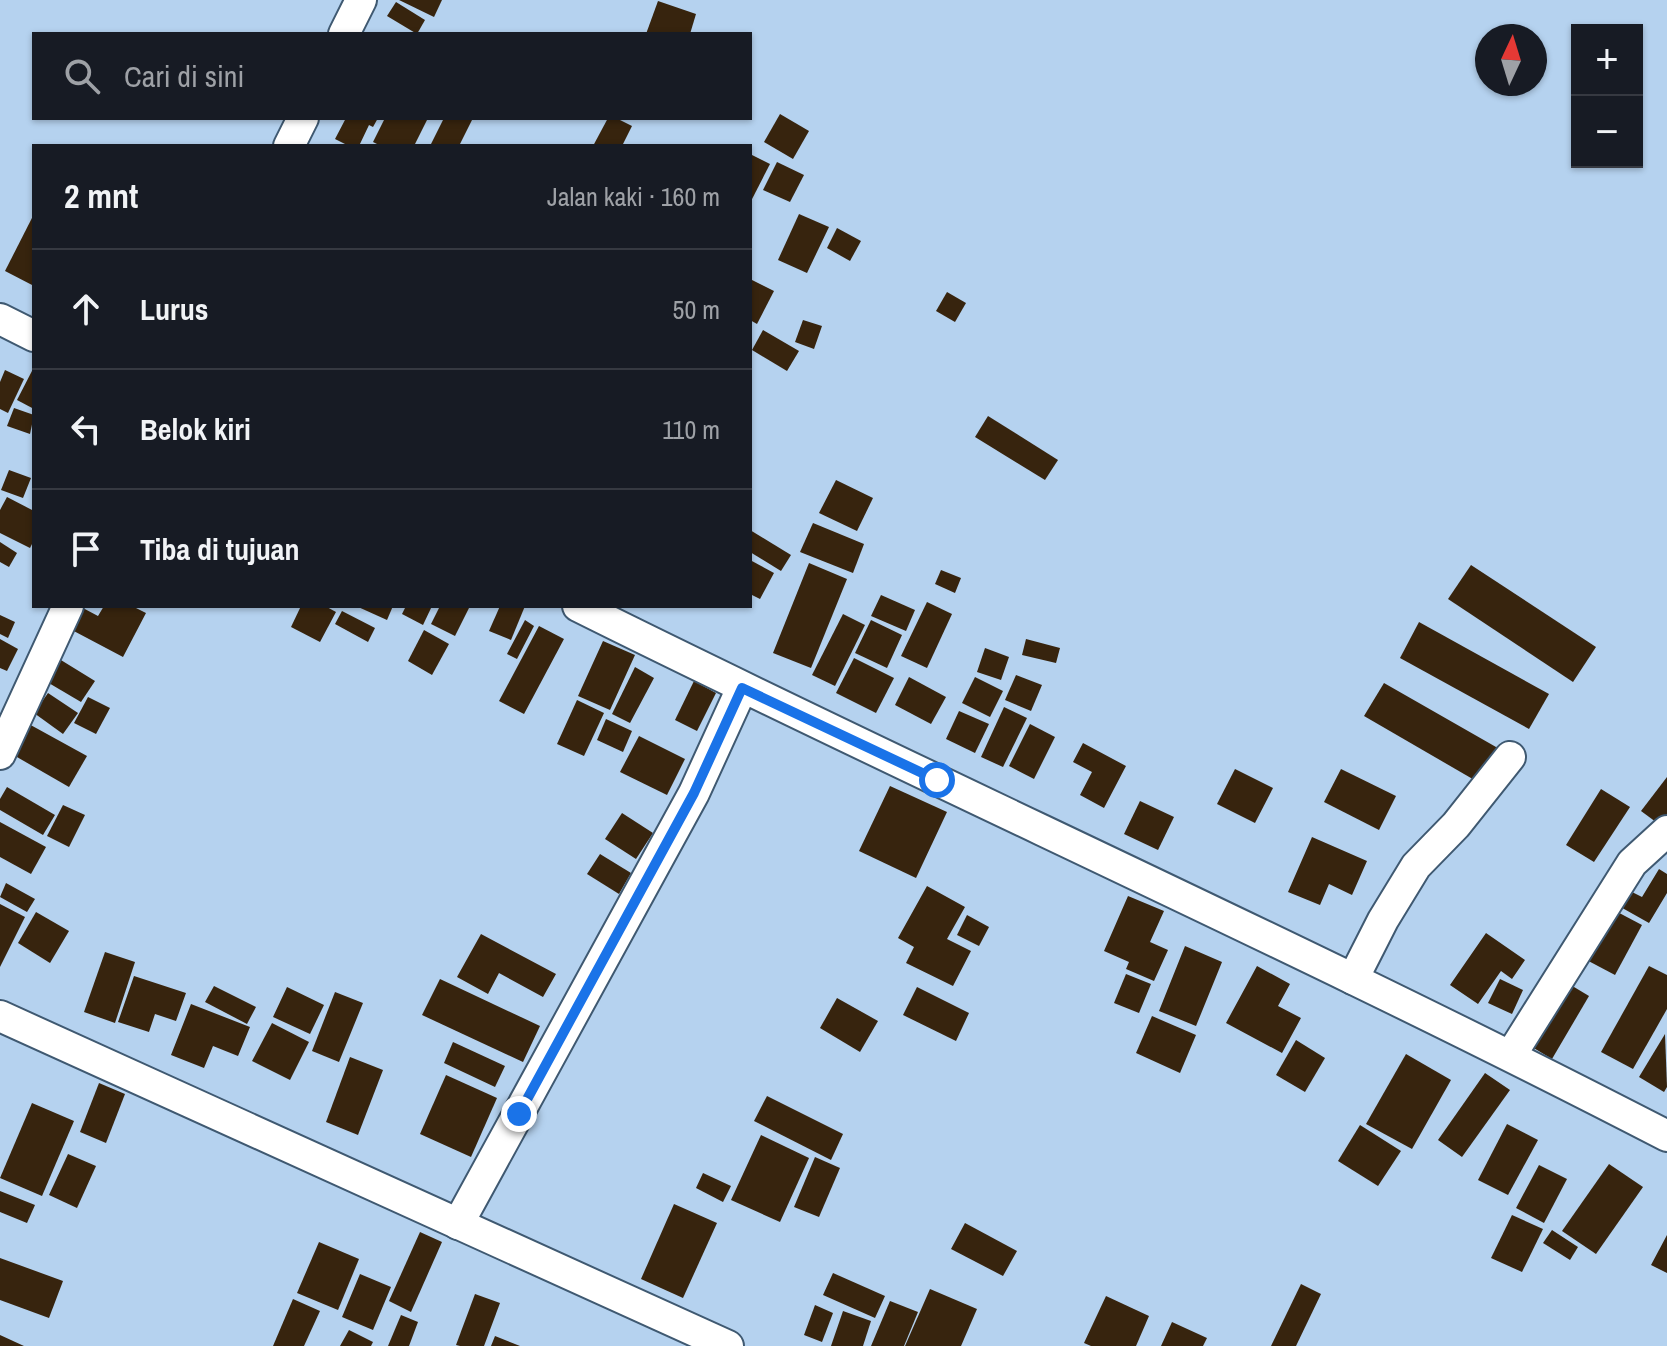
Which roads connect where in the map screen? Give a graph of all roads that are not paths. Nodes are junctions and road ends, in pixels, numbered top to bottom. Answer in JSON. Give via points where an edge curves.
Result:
{"nodes":[{"id":1,"x":361,"y":0,"type":"edge"},
{"id":2,"x":345,"y":32,"type":"edge"},
{"id":3,"x":0,"y":319,"type":"edge"},
{"id":4,"x":32,"y":335,"type":"edge"},
{"id":5,"x":67,"y":608,"type":"edge"},
{"id":6,"x":582,"y":608,"type":"edge"},
{"id":7,"x":742,"y":688,"type":"junction"},
{"id":8,"x":0,"y":754,"type":"edge"},
{"id":9,"x":1510,"y":757,"type":"dead end"},
{"id":10,"x":1667,"y":831,"type":"edge"},
{"id":11,"x":1353,"y":979,"type":"junction"},
{"id":12,"x":0,"y":1016,"type":"edge"},
{"id":13,"x":1511,"y":1055,"type":"junction"},
{"id":14,"x":1667,"y":1136,"type":"edge"},
{"id":15,"x":458,"y":1224,"type":"junction"},
{"id":16,"x":728,"y":1346,"type":"edge"}],
"edges":[{"from":1,"to":2,"type":"street"},
{"from":3,"to":4,"type":"street"},
{"from":5,"to":8,"type":"street"},
{"from":6,"to":7,"type":"street"},
{"from":7,"to":11,"type":"street"},
{"from":7,"to":15,"type":"street","via":[[694,793]]},
{"from":9,"to":11,"type":"street","via":[[1416,866]]},
{"from":10,"to":13,"type":"street","via":[[1632,863]]},
{"from":11,"to":13,"type":"street"},
{"from":12,"to":15,"type":"street"},
{"from":13,"to":14,"type":"street"},
{"from":15,"to":16,"type":"street"}]}
